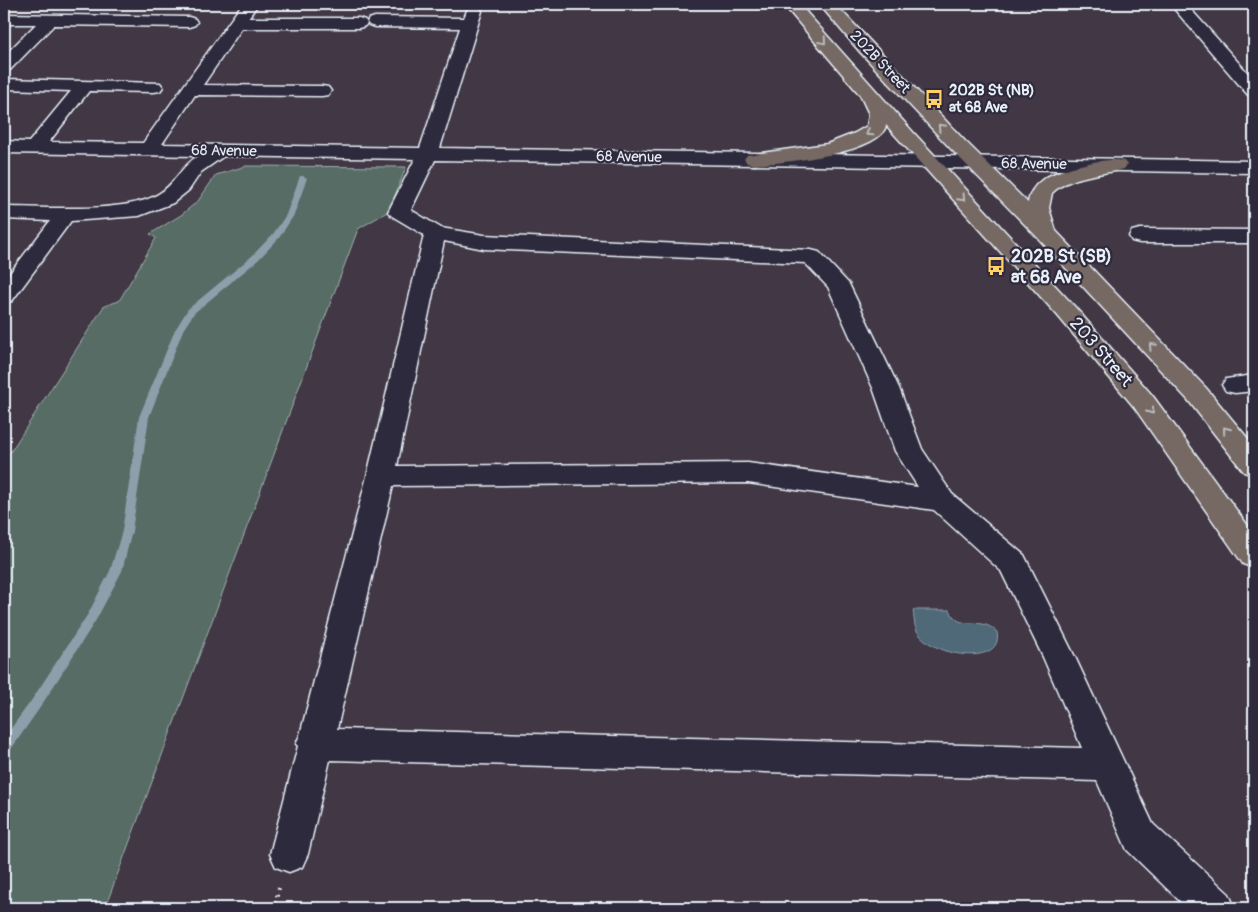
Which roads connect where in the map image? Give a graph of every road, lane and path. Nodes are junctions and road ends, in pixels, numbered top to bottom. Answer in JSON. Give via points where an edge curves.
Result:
{"nodes":[{"id":1,"x":791,"y":4,"type":"edge"},
{"id":2,"x":827,"y":4,"type":"edge"},
{"id":3,"x":1178,"y":4,"type":"edge"},
{"id":4,"x":248,"y":7,"type":"dead end"},
{"id":5,"x":4,"y":19,"type":"edge"},
{"id":6,"x":49,"y":20,"type":"junction"},
{"id":7,"x":189,"y":22,"type":"dead end"},
{"id":8,"x":236,"y":23,"type":"junction"},
{"id":9,"x":4,"y":66,"type":"edge"},
{"id":10,"x":4,"y":84,"type":"edge"},
{"id":11,"x":85,"y":86,"type":"junction"},
{"id":12,"x":154,"y":86,"type":"dead end"},
{"id":13,"x":190,"y":90,"type":"junction"},
{"id":14,"x":322,"y":91,"type":"dead end"},
{"id":15,"x":1254,"y":91,"type":"edge"},
{"id":16,"x":867,"y":92,"type":"junction"},
{"id":17,"x":4,"y":147,"type":"edge"},
{"id":18,"x":34,"y":148,"type":"junction"},
{"id":19,"x":148,"y":150,"type":"junction"},
{"id":20,"x":219,"y":151,"type":"junction"},
{"id":21,"x":428,"y":154,"type":"junction"},
{"id":22,"x":754,"y":159,"type":"junction"},
{"id":23,"x":929,"y":161,"type":"junction"},
{"id":24,"x":975,"y":162,"type":"junction"},
{"id":25,"x":1118,"y":165,"type":"junction"},
{"id":26,"x":1254,"y":167,"type":"edge"},
{"id":27,"x":4,"y":213,"type":"edge"},
{"id":28,"x":65,"y":215,"type":"junction"},
{"id":29,"x":435,"y":233,"type":"junction"},
{"id":30,"x":1046,"y":233,"type":"junction"},
{"id":31,"x":1140,"y":236,"type":"dead end"},
{"id":32,"x":1254,"y":237,"type":"edge"},
{"id":33,"x":4,"y":296,"type":"edge"},
{"id":34,"x":1254,"y":465,"type":"edge"},
{"id":35,"x":381,"y":476,"type":"junction"},
{"id":36,"x":942,"y":501,"type":"junction"},
{"id":37,"x":1254,"y":556,"type":"edge"},
{"id":38,"x":314,"y":744,"type":"junction"},
{"id":39,"x":1108,"y":765,"type":"junction"},
{"id":40,"x":289,"y":854,"type":"joint"},
{"id":41,"x":233,"y":908,"type":"edge"},
{"id":42,"x":1215,"y":908,"type":"edge"}],
"edges":[{"from":1,"to":16,"type":"main road","name":"202B Street","one_way":true},
{"from":24,"to":2,"type":"main road","name":"202B Street","one_way":true},
{"from":3,"to":15,"type":"street"},
{"from":4,"to":8,"type":"street"},
{"from":5,"to":6,"type":"street"},
{"from":6,"to":7,"type":"street"},
{"from":6,"to":9,"type":"street"},
{"from":8,"to":13,"type":"street"},
{"from":8,"to":21,"type":"street","via":[[367,23],[472,17]]},
{"from":10,"to":11,"type":"street"},
{"from":11,"to":12,"type":"street"},
{"from":11,"to":18,"type":"street"},
{"from":13,"to":14,"type":"street"},
{"from":13,"to":19,"type":"street"},
{"from":16,"to":22,"type":"main road","one_way":true,"via":[[878,114],[876,130],[866,136],[841,147],[808,154]]},
{"from":16,"to":23,"type":"main road","name":"202B Street"},
{"from":17,"to":18,"type":"street","name":"68 Avenue"},
{"from":18,"to":19,"type":"street","name":"68 Avenue"},
{"from":19,"to":20,"type":"street","name":"68 Avenue"},
{"from":20,"to":21,"type":"street","name":"68 Avenue"},
{"from":20,"to":28,"type":"street","via":[[193,168],[182,186],[166,199],[139,210]]},
{"from":21,"to":22,"type":"street","name":"68 Avenue"},
{"from":21,"to":29,"type":"street","via":[[399,212]]},
{"from":22,"to":23,"type":"street","name":"68 Avenue"},
{"from":23,"to":24,"type":"street","name":"68 Avenue"},
{"from":23,"to":37,"type":"main road","name":"203 Street","one_way":true,"via":[[1143,401]]},
{"from":24,"to":25,"type":"street","name":"68 Avenue"},
{"from":24,"to":30,"type":"main road"},
{"from":25,"to":26,"type":"street","name":"68 Avenue"},
{"from":25,"to":30,"type":"main road","via":[[1066,176],[1044,187],[1039,199],[1039,212]]},
{"from":27,"to":28,"type":"street"},
{"from":28,"to":33,"type":"street"},
{"from":29,"to":35,"type":"street"},
{"from":29,"to":36,"type":"street","via":[[484,242],[811,257],[838,284],[886,388],[909,451]]},
{"from":34,"to":30,"type":"main road","one_way":true,"via":[[1197,394]]},
{"from":31,"to":32,"type":"street"},
{"from":35,"to":36,"type":"street","via":[[748,473]]},
{"from":35,"to":38,"type":"street"},
{"from":36,"to":39,"type":"street","via":[[1013,563],[1060,657]]},
{"from":38,"to":39,"type":"street"},
{"from":38,"to":40,"type":"street"},
{"from":39,"to":42,"type":"street","via":[[1140,837]]},
{"from":40,"to":41,"type":"path","via":[[275,903]]}]}
